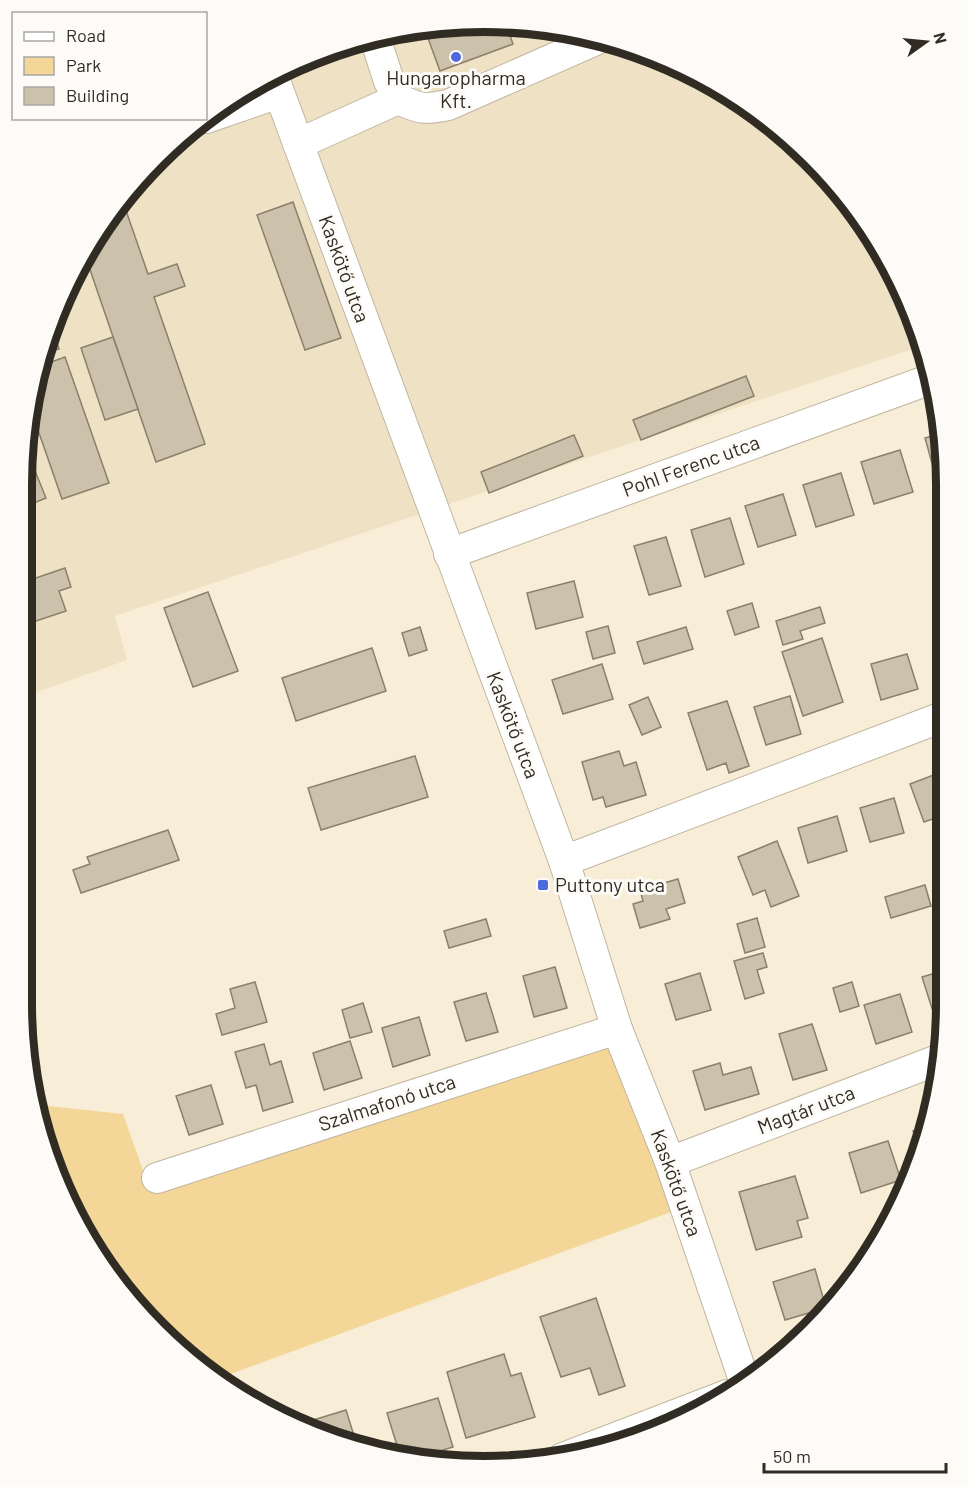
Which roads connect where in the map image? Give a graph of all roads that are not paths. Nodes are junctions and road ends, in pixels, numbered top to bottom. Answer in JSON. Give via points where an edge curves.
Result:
{"nodes":[{"id":1,"x":587,"y":44,"type":"edge"},
{"id":2,"x":377,"y":45,"type":"edge"},
{"id":3,"x":275,"y":83,"type":"edge"},
{"id":4,"x":398,"y":99,"type":"junction"},
{"id":5,"x":298,"y":144,"type":"junction"},
{"id":6,"x":924,"y":381,"type":"edge"},
{"id":7,"x":449,"y":554,"type":"junction"},
{"id":8,"x":936,"y":720,"type":"edge"},
{"id":9,"x":564,"y":861,"type":"junction"},
{"id":10,"x":617,"y":1029,"type":"junction"},
{"id":11,"x":933,"y":1062,"type":"edge"},
{"id":12,"x":670,"y":1162,"type":"junction"},
{"id":13,"x":157,"y":1178,"type":"dead end"},
{"id":14,"x":742,"y":1374,"type":"edge"}],
"edges":[{"from":1,"to":4,"type":"street","via":[[448,105],[428,109]]},
{"from":2,"to":4,"type":"street"},
{"from":3,"to":5,"type":"street","name":"Kaskötő utca"},
{"from":4,"to":5,"type":"street"},
{"from":5,"to":7,"type":"street","name":"Kaskötő utca"},
{"from":6,"to":7,"type":"street","name":"Pohl Ferenc utca"},
{"from":7,"to":9,"type":"street","name":"Kaskötő utca"},
{"from":8,"to":9,"type":"street"},
{"from":9,"to":10,"type":"street","name":"Kaskötő utca"},
{"from":10,"to":12,"type":"street","name":"Kaskötő utca"},
{"from":10,"to":13,"type":"street","name":"Szalmafonó utca"},
{"from":11,"to":12,"type":"street","name":"Magtár utca"},
{"from":12,"to":14,"type":"street","name":"Kaskötő utca"}]}
